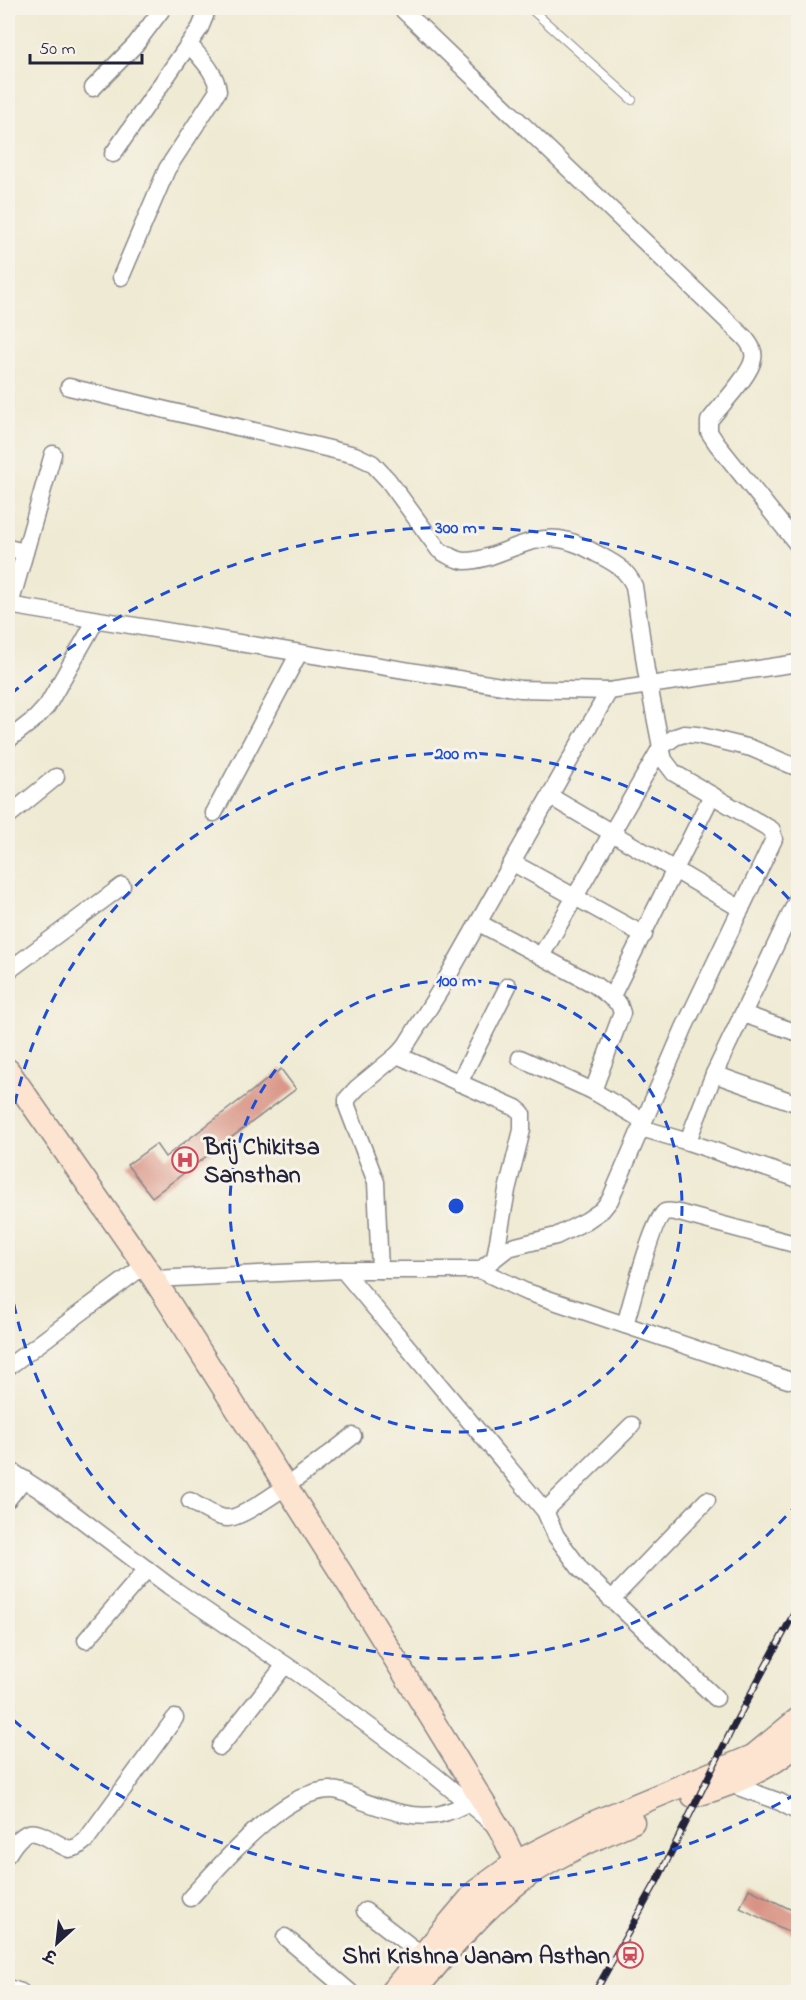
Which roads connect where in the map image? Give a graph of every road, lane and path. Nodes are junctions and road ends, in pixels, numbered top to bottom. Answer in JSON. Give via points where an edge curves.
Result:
{"nodes":[{"id":1,"x":163,"y":8,"type":"edge"},
{"id":2,"x":205,"y":8,"type":"edge"},
{"id":3,"x":401,"y":8,"type":"edge"},
{"id":4,"x":530,"y":8,"type":"edge"},
{"id":5,"x":189,"y":44,"type":"junction"},
{"id":6,"x":93,"y":88,"type":"dead end"},
{"id":7,"x":632,"y":100,"type":"dead end"},
{"id":8,"x":113,"y":154,"type":"dead end"},
{"id":9,"x":121,"y":278,"type":"dead end"},
{"id":10,"x":69,"y":387,"type":"dead end"},
{"id":11,"x":53,"y":454,"type":"dead end"},
{"id":12,"x":798,"y":545,"type":"edge"},
{"id":13,"x":8,"y":548,"type":"edge"},
{"id":14,"x":25,"y":552,"type":"junction"},
{"id":15,"x":9,"y":605,"type":"edge"},
{"id":16,"x":96,"y":620,"type":"junction"},
{"id":17,"x":298,"y":652,"type":"junction"},
{"id":18,"x":798,"y":663,"type":"edge"},
{"id":19,"x":650,"y":685,"type":"junction"},
{"id":20,"x":609,"y":691,"type":"junction"},
{"id":21,"x":8,"y":740,"type":"edge"},
{"id":22,"x":661,"y":747,"type":"junction"},
{"id":23,"x":798,"y":768,"type":"edge"},
{"id":24,"x":56,"y":777,"type":"dead end"},
{"id":25,"x":712,"y":795,"type":"junction"},
{"id":26,"x":551,"y":796,"type":"junction"},
{"id":27,"x":214,"y":813,"type":"dead end"},
{"id":28,"x":8,"y":816,"type":"edge"},
{"id":29,"x":611,"y":833,"type":"junction"},
{"id":30,"x":513,"y":863,"type":"junction"},
{"id":31,"x":676,"y":871,"type":"junction"},
{"id":32,"x":122,"y":886,"type":"dead end"},
{"id":33,"x":574,"y":898,"type":"junction"},
{"id":34,"x":798,"y":898,"type":"edge"},
{"id":35,"x":741,"y":909,"type":"junction"},
{"id":36,"x":479,"y":922,"type":"junction"},
{"id":37,"x":644,"y":935,"type":"junction"},
{"id":38,"x":541,"y":956,"type":"junction"},
{"id":39,"x":8,"y":970,"type":"edge"},
{"id":40,"x":508,"y":986,"type":"dead end"},
{"id":41,"x":612,"y":998,"type":"junction"},
{"id":42,"x":743,"y":1014,"type":"junction"},
{"id":43,"x":798,"y":1033,"type":"edge"},
{"id":44,"x":397,"y":1056,"type":"junction"},
{"id":45,"x":520,"y":1058,"type":"dead end"},
{"id":46,"x":8,"y":1070,"type":"edge"},
{"id":47,"x":714,"y":1074,"type":"junction"},
{"id":48,"x":459,"y":1083,"type":"junction"},
{"id":49,"x":594,"y":1091,"type":"junction"},
{"id":50,"x":798,"y":1104,"type":"edge"},
{"id":51,"x":642,"y":1124,"type":"junction"},
{"id":52,"x":685,"y":1141,"type":"junction"},
{"id":53,"x":798,"y":1179,"type":"edge"},
{"id":54,"x":798,"y":1245,"type":"edge"},
{"id":55,"x":495,"y":1258,"type":"junction"},
{"id":56,"x":343,"y":1270,"type":"junction"},
{"id":57,"x":380,"y":1270,"type":"junction"},
{"id":58,"x":480,"y":1270,"type":"junction"},
{"id":59,"x":149,"y":1272,"type":"junction"},
{"id":60,"x":625,"y":1325,"type":"junction"},
{"id":61,"x":8,"y":1367,"type":"edge"},
{"id":62,"x":788,"y":1380,"type":"dead end"},
{"id":63,"x":632,"y":1425,"type":"dead end"},
{"id":64,"x":353,"y":1436,"type":"dead end"},
{"id":65,"x":8,"y":1469,"type":"edge"},
{"id":66,"x":24,"y":1479,"type":"junction"},
{"id":67,"x":286,"y":1486,"type":"junction"},
{"id":68,"x":8,"y":1499,"type":"edge"},
{"id":69,"x":707,"y":1500,"type":"dead end"},
{"id":70,"x":190,"y":1501,"type":"dead end"},
{"id":71,"x":545,"y":1511,"type":"junction"},
{"id":72,"x":147,"y":1569,"type":"junction"},
{"id":73,"x":611,"y":1600,"type":"junction"},
{"id":74,"x":86,"y":1640,"type":"dead end"},
{"id":75,"x":285,"y":1665,"type":"junction"},
{"id":76,"x":716,"y":1698,"type":"dead end"},
{"id":77,"x":175,"y":1718,"type":"dead end"},
{"id":78,"x":798,"y":1719,"type":"edge"},
{"id":79,"x":798,"y":1744,"type":"edge"},
{"id":80,"x":220,"y":1747,"type":"dead end"},
{"id":81,"x":730,"y":1784,"type":"junction"},
{"id":82,"x":468,"y":1803,"type":"junction"},
{"id":83,"x":798,"y":1812,"type":"edge"},
{"id":84,"x":501,"y":1831,"type":"junction"},
{"id":85,"x":8,"y":1854,"type":"edge"},
{"id":86,"x":521,"y":1870,"type":"junction"},
{"id":87,"x":190,"y":1898,"type":"dead end"},
{"id":88,"x":365,"y":1911,"type":"dead end"},
{"id":89,"x":285,"y":1937,"type":"dead end"},
{"id":90,"x":422,"y":1955,"type":"junction"},
{"id":91,"x":8,"y":1988,"type":"edge"},
{"id":92,"x":21,"y":1992,"type":"edge"},
{"id":93,"x":350,"y":1992,"type":"edge"},
{"id":94,"x":391,"y":1992,"type":"edge"},
{"id":95,"x":414,"y":1992,"type":"edge"}],
"edges":[{"from":1,"to":6,"type":"street","via":[[135,45]]},
{"from":2,"to":5,"type":"street","via":[[205,16]]},
{"from":3,"to":12,"type":"street","via":[[752,347],[754,359],[748,372],[709,421],[709,432]]},
{"from":4,"to":7,"type":"lane"},
{"from":5,"to":8,"type":"street"},
{"from":5,"to":9,"type":"street","via":[[211,71],[218,92],[167,169]]},
{"from":10,"to":19,"type":"street","via":[[355,455],[372,463],[388,480],[439,550],[451,557],[464,561],[478,559],[537,540],[575,543],[629,575],[638,605]]},
{"from":11,"to":14,"type":"street"},
{"from":13,"to":14,"type":"street"},
{"from":14,"to":15,"type":"street"},
{"from":15,"to":16,"type":"street"},
{"from":16,"to":17,"type":"street"},
{"from":16,"to":21,"type":"street","via":[[47,706]]},
{"from":17,"to":20,"type":"street","via":[[520,689]]},
{"from":17,"to":27,"type":"street"},
{"from":18,"to":19,"type":"street"},
{"from":19,"to":20,"type":"street"},
{"from":19,"to":22,"type":"street"},
{"from":20,"to":26,"type":"street"},
{"from":22,"to":23,"type":"street","via":[[675,737],[697,735],[751,748]]},
{"from":22,"to":25,"type":"street","via":[[664,760],[674,773]]},
{"from":22,"to":29,"type":"street"},
{"from":24,"to":28,"type":"street"},
{"from":25,"to":31,"type":"street"},
{"from":25,"to":35,"type":"street","via":[[772,830],[774,839]]},
{"from":26,"to":29,"type":"street"},
{"from":26,"to":30,"type":"street"},
{"from":29,"to":31,"type":"street"},
{"from":29,"to":33,"type":"street"},
{"from":30,"to":33,"type":"street"},
{"from":30,"to":36,"type":"street"},
{"from":31,"to":35,"type":"street"},
{"from":31,"to":37,"type":"street"},
{"from":32,"to":39,"type":"street"},
{"from":33,"to":37,"type":"street"},
{"from":33,"to":38,"type":"street"},
{"from":34,"to":42,"type":"street"},
{"from":35,"to":51,"type":"street"},
{"from":36,"to":38,"type":"street"},
{"from":36,"to":44,"type":"street","via":[[440,992]]},
{"from":37,"to":41,"type":"street"},
{"from":38,"to":41,"type":"street"},
{"from":40,"to":48,"type":"street"},
{"from":41,"to":49,"type":"street","via":[[622,1013]]},
{"from":42,"to":43,"type":"street"},
{"from":42,"to":47,"type":"street"},
{"from":44,"to":48,"type":"street"},
{"from":44,"to":57,"type":"street","via":[[347,1099],[376,1182]]},
{"from":45,"to":49,"type":"street"},
{"from":46,"to":59,"type":"main road"},
{"from":47,"to":50,"type":"street"},
{"from":47,"to":52,"type":"street"},
{"from":48,"to":55,"type":"street","via":[[522,1113],[522,1130]]},
{"from":49,"to":51,"type":"street"},
{"from":51,"to":52,"type":"street"},
{"from":51,"to":55,"type":"street","via":[[610,1200],[602,1210],[556,1236],[508,1248]]},
{"from":52,"to":53,"type":"street"},
{"from":54,"to":60,"type":"street","via":[[667,1211],[654,1230]]},
{"from":55,"to":58,"type":"street"},
{"from":56,"to":57,"type":"street"},
{"from":56,"to":59,"type":"street"},
{"from":56,"to":71,"type":"street"},
{"from":57,"to":58,"type":"street"},
{"from":58,"to":60,"type":"street","via":[[524,1292]]},
{"from":59,"to":61,"type":"street"},
{"from":59,"to":67,"type":"main road"},
{"from":60,"to":62,"type":"street"},
{"from":63,"to":71,"type":"street"},
{"from":64,"to":67,"type":"street"},
{"from":65,"to":66,"type":"street"},
{"from":66,"to":68,"type":"street"},
{"from":66,"to":72,"type":"street"},
{"from":67,"to":70,"type":"street","via":[[237,1517],[219,1517]]},
{"from":67,"to":84,"type":"main road"},
{"from":69,"to":73,"type":"street"},
{"from":71,"to":73,"type":"street","via":[[562,1545]]},
{"from":72,"to":74,"type":"street"},
{"from":72,"to":75,"type":"street"},
{"from":73,"to":76,"type":"street"},
{"from":75,"to":80,"type":"street"},
{"from":75,"to":82,"type":"street"},
{"from":77,"to":85,"type":"street","via":[[86,1840],[69,1849],[38,1833],[26,1833]]},
{"from":78,"to":86,"type":"main road","via":[[753,1756],[590,1824]]},
{"from":79,"to":81,"type":"main road","via":[[783,1757]]},
{"from":81,"to":83,"type":"street"},
{"from":81,"to":86,"type":"main road","via":[[692,1796],[560,1857]]},
{"from":82,"to":84,"type":"street"},
{"from":82,"to":87,"type":"street","via":[[445,1813],[426,1815],[384,1809],[334,1790],[316,1792],[278,1812],[253,1832]]},
{"from":84,"to":86,"type":"main road"},
{"from":86,"to":90,"type":"main road","via":[[476,1892]]},
{"from":86,"to":95,"type":"main road","via":[[500,1899]]},
{"from":88,"to":90,"type":"street"},
{"from":89,"to":93,"type":"street"},
{"from":90,"to":94,"type":"main road"},
{"from":91,"to":92,"type":"street"}]}
